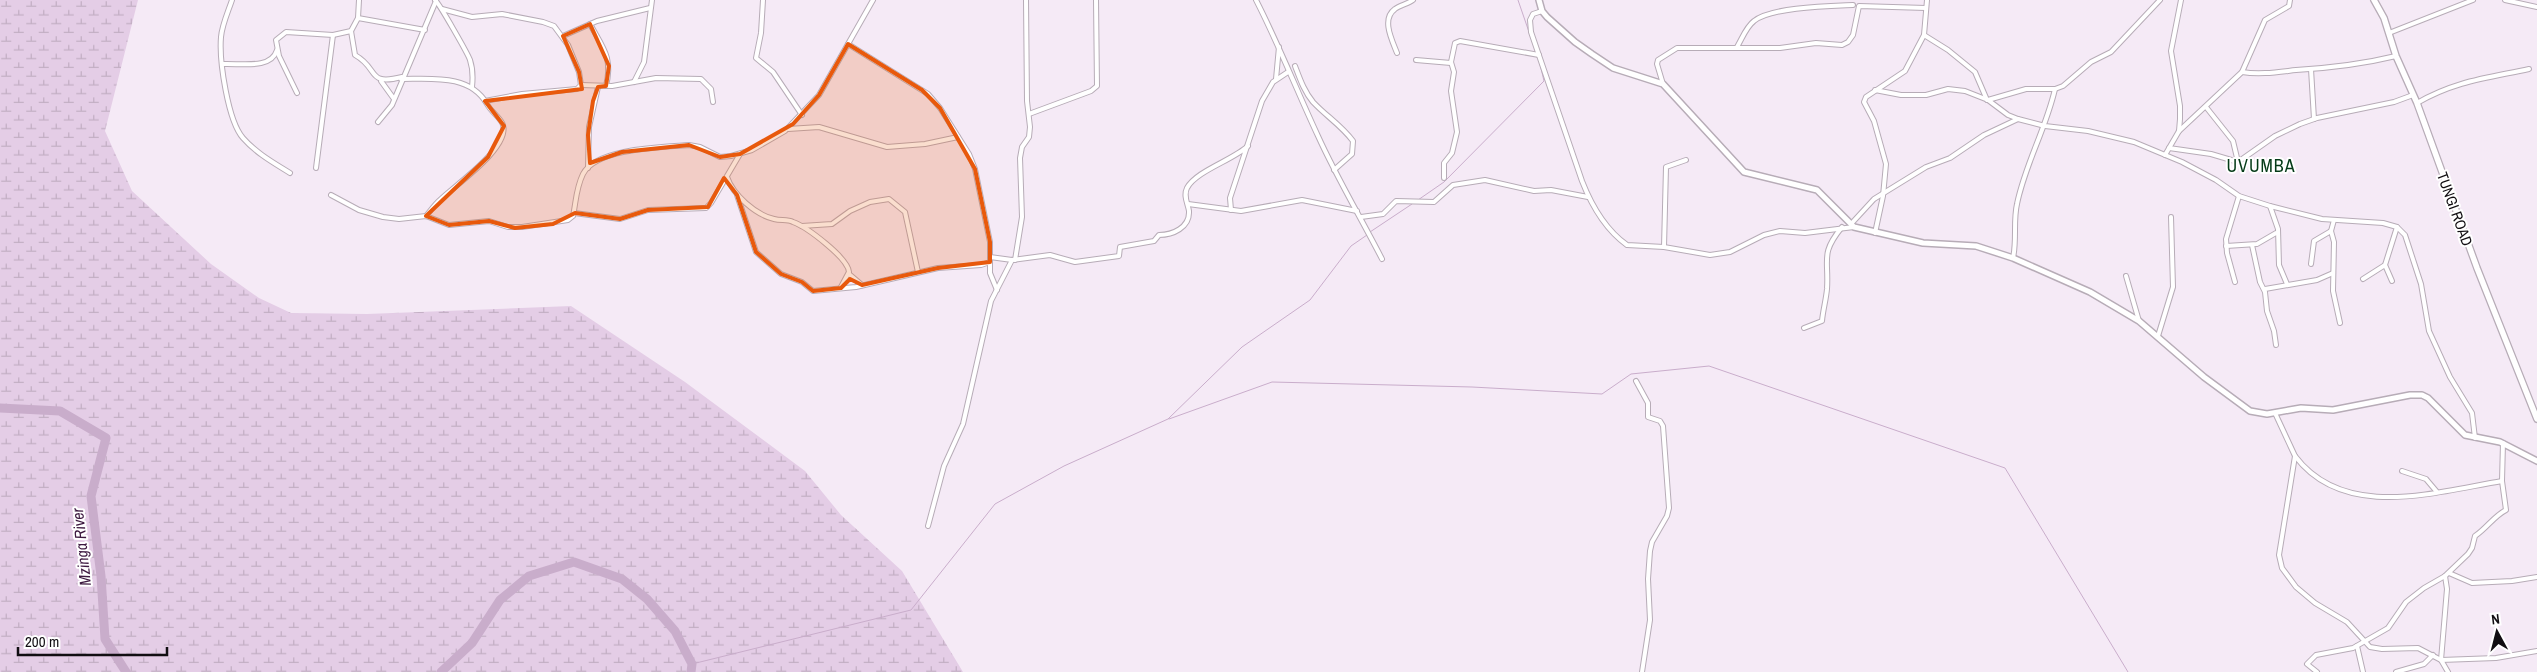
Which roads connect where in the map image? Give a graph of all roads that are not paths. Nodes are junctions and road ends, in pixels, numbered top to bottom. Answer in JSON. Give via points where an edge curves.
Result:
{"nodes":[{"id":1,"x":232,"y":0,"type":"edge"},
{"id":2,"x":360,"y":0,"type":"edge"},
{"id":3,"x":442,"y":0,"type":"edge"},
{"id":4,"x":652,"y":0,"type":"edge"},
{"id":5,"x":763,"y":0,"type":"edge"},
{"id":6,"x":873,"y":0,"type":"edge"},
{"id":7,"x":1026,"y":0,"type":"edge"},
{"id":8,"x":1096,"y":0,"type":"edge"},
{"id":9,"x":1256,"y":0,"type":"edge"},
{"id":10,"x":1413,"y":0,"type":"edge"},
{"id":11,"x":1539,"y":0,"type":"edge"},
{"id":12,"x":1927,"y":0,"type":"edge"},
{"id":13,"x":2160,"y":0,"type":"edge"},
{"id":14,"x":2181,"y":0,"type":"edge"},
{"id":15,"x":2290,"y":0,"type":"edge"},
{"id":16,"x":2374,"y":0,"type":"edge"},
{"id":17,"x":2473,"y":0,"type":"edge"},
{"id":18,"x":2505,"y":0,"type":"edge"},
{"id":19,"x":437,"y":2,"type":"edge"},
{"id":20,"x":1853,"y":5,"type":"dead end"},
{"id":21,"x":2537,"y":7,"type":"edge"},
{"id":22,"x":650,"y":8,"type":"junction"},
{"id":23,"x":1926,"y":8,"type":"junction"},
{"id":24,"x":442,"y":9,"type":"junction"},
{"id":25,"x":1542,"y":11,"type":"junction"},
{"id":26,"x":358,"y":18,"type":"junction"},
{"id":27,"x":590,"y":24,"type":"junction"},
{"id":28,"x":425,"y":30,"type":"junction"},
{"id":29,"x":351,"y":31,"type":"junction"},
{"id":30,"x":2390,"y":33,"type":"junction"},
{"id":31,"x":333,"y":35,"type":"junction"},
{"id":32,"x":1924,"y":35,"type":"junction"},
{"id":33,"x":563,"y":36,"type":"junction"},
{"id":34,"x":848,"y":44,"type":"junction"},
{"id":35,"x":1279,"y":45,"type":"junction"},
{"id":36,"x":1738,"y":47,"type":"junction"},
{"id":37,"x":277,"y":50,"type":"junction"},
{"id":38,"x":1397,"y":53,"type":"dead end"},
{"id":39,"x":1539,"y":55,"type":"junction"},
{"id":40,"x":2396,"y":56,"type":"junction"},
{"id":41,"x":1416,"y":60,"type":"dead end"},
{"id":42,"x":224,"y":64,"type":"junction"},
{"id":43,"x":1451,"y":64,"type":"junction"},
{"id":44,"x":1295,"y":66,"type":"dead end"},
{"id":45,"x":2311,"y":69,"type":"junction"},
{"id":46,"x":2529,"y":69,"type":"dead end"},
{"id":47,"x":1288,"y":72,"type":"junction"},
{"id":48,"x":2242,"y":72,"type":"junction"},
{"id":49,"x":402,"y":78,"type":"junction"},
{"id":50,"x":1276,"y":79,"type":"junction"},
{"id":51,"x":380,"y":81,"type":"junction"},
{"id":52,"x":634,"y":82,"type":"junction"},
{"id":53,"x":1662,"y":84,"type":"junction"},
{"id":54,"x":581,"y":85,"type":"junction"},
{"id":55,"x":606,"y":86,"type":"junction"},
{"id":56,"x":472,"y":87,"type":"junction"},
{"id":57,"x":598,"y":87,"type":"junction"},
{"id":58,"x":2056,"y":89,"type":"junction"},
{"id":59,"x":1875,"y":90,"type":"junction"},
{"id":60,"x":297,"y":92,"type":"dead end"},
{"id":61,"x":2413,"y":95,"type":"junction"},
{"id":62,"x":394,"y":99,"type":"junction"},
{"id":63,"x":1988,"y":100,"type":"junction"},
{"id":64,"x":485,"y":101,"type":"junction"},
{"id":65,"x":713,"y":102,"type":"dead end"},
{"id":66,"x":2417,"y":103,"type":"junction"},
{"id":67,"x":2206,"y":107,"type":"junction"},
{"id":68,"x":1029,"y":114,"type":"junction"},
{"id":69,"x":802,"y":115,"type":"junction"},
{"id":70,"x":2018,"y":119,"type":"junction"},
{"id":71,"x":2314,"y":119,"type":"junction"},
{"id":72,"x":378,"y":122,"type":"dead end"},
{"id":73,"x":2045,"y":126,"type":"junction"},
{"id":74,"x":788,"y":129,"type":"junction"},
{"id":75,"x":2179,"y":131,"type":"junction"},
{"id":76,"x":958,"y":137,"type":"junction"},
{"id":77,"x":1248,"y":146,"type":"junction"},
{"id":78,"x":2169,"y":148,"type":"junction"},
{"id":79,"x":740,"y":154,"type":"junction"},
{"id":80,"x":2165,"y":155,"type":"junction"},
{"id":81,"x":1686,"y":160,"type":"dead end"},
{"id":82,"x":2238,"y":162,"type":"junction"},
{"id":83,"x":316,"y":168,"type":"dead end"},
{"id":84,"x":588,"y":168,"type":"junction"},
{"id":85,"x":1334,"y":170,"type":"junction"},
{"id":86,"x":290,"y":173,"type":"dead end"},
{"id":87,"x":727,"y":177,"type":"junction"},
{"id":88,"x":1444,"y":178,"type":"dead end"},
{"id":89,"x":737,"y":194,"type":"junction"},
{"id":90,"x":331,"y":195,"type":"dead end"},
{"id":91,"x":1883,"y":196,"type":"junction"},
{"id":92,"x":2239,"y":196,"type":"junction"},
{"id":93,"x":1588,"y":197,"type":"junction"},
{"id":94,"x":1188,"y":204,"type":"junction"},
{"id":95,"x":2270,"y":206,"type":"junction"},
{"id":96,"x":1231,"y":210,"type":"junction"},
{"id":97,"x":1357,"y":211,"type":"junction"},
{"id":98,"x":574,"y":213,"type":"junction"},
{"id":99,"x":426,"y":216,"type":"junction"},
{"id":100,"x":1361,"y":217,"type":"junction"},
{"id":101,"x":2171,"y":217,"type":"dead end"},
{"id":102,"x":2334,"y":220,"type":"junction"},
{"id":103,"x":1852,"y":225,"type":"junction"},
{"id":104,"x":802,"y":226,"type":"junction"},
{"id":105,"x":1842,"y":227,"type":"junction"},
{"id":106,"x":2397,"y":227,"type":"junction"},
{"id":107,"x":2331,"y":231,"type":"junction"},
{"id":108,"x":1875,"y":233,"type":"junction"},
{"id":109,"x":2276,"y":233,"type":"junction"},
{"id":110,"x":2252,"y":245,"type":"junction"},
{"id":111,"x":2226,"y":246,"type":"junction"},
{"id":112,"x":1664,"y":247,"type":"junction"},
{"id":113,"x":2013,"y":258,"type":"junction"},
{"id":114,"x":990,"y":259,"type":"junction"},
{"id":115,"x":1382,"y":259,"type":"dead end"},
{"id":116,"x":1014,"y":260,"type":"junction"},
{"id":117,"x":2311,"y":264,"type":"dead end"},
{"id":118,"x":2386,"y":265,"type":"junction"},
{"id":119,"x":918,"y":272,"type":"junction"},
{"id":120,"x":849,"y":274,"type":"junction"},
{"id":121,"x":2333,"y":274,"type":"junction"},
{"id":122,"x":2126,"y":276,"type":"dead end"},
{"id":123,"x":2363,"y":279,"type":"dead end"},
{"id":124,"x":2392,"y":280,"type":"dead end"},
{"id":125,"x":2235,"y":282,"type":"dead end"},
{"id":126,"x":2287,"y":284,"type":"junction"},
{"id":127,"x":862,"y":285,"type":"junction"},
{"id":128,"x":841,"y":288,"type":"junction"},
{"id":129,"x":2265,"y":289,"type":"junction"},
{"id":130,"x":997,"y":290,"type":"junction"},
{"id":131,"x":2138,"y":321,"type":"junction"},
{"id":132,"x":2340,"y":323,"type":"dead end"},
{"id":133,"x":1804,"y":328,"type":"dead end"},
{"id":134,"x":2158,"y":336,"type":"junction"},
{"id":135,"x":2276,"y":345,"type":"dead end"},
{"id":136,"x":1636,"y":382,"type":"dead end"},
{"id":137,"x":2275,"y":413,"type":"junction"},
{"id":138,"x":2537,"y":419,"type":"edge"},
{"id":139,"x":2475,"y":438,"type":"junction"},
{"id":140,"x":2503,"y":443,"type":"junction"},
{"id":141,"x":2295,"y":456,"type":"junction"},
{"id":142,"x":2537,"y":461,"type":"edge"},
{"id":143,"x":2402,"y":471,"type":"dead end"},
{"id":144,"x":2502,"y":481,"type":"junction"},
{"id":145,"x":2437,"y":492,"type":"junction"},
{"id":146,"x":928,"y":526,"type":"dead end"},
{"id":147,"x":2447,"y":574,"type":"junction"},
{"id":148,"x":2537,"y":577,"type":"edge"},
{"id":149,"x":2365,"y":642,"type":"junction"},
{"id":150,"x":2356,"y":646,"type":"junction"},
{"id":151,"x":2537,"y":651,"type":"edge"},
{"id":152,"x":2433,"y":655,"type":"junction"},
{"id":153,"x":2441,"y":660,"type":"junction"},
{"id":154,"x":1642,"y":672,"type":"edge"},
{"id":155,"x":2317,"y":672,"type":"edge"},
{"id":156,"x":2363,"y":672,"type":"edge"},
{"id":157,"x":2396,"y":672,"type":"edge"},
{"id":158,"x":2448,"y":672,"type":"edge"}],
"edges":[{"from":1,"to":42,"type":"street","via":[[221,37]]},
{"from":2,"to":26,"type":"street"},
{"from":3,"to":19,"type":"street"},
{"from":4,"to":22,"type":"street"},
{"from":5,"to":69,"type":"street","via":[[756,58],[774,72]]},
{"from":6,"to":34,"type":"street"},
{"from":7,"to":68,"type":"street"},
{"from":8,"to":68,"type":"street","via":[[1097,86]]},
{"from":9,"to":35,"type":"street"},
{"from":10,"to":38,"type":"street","via":[[1394,9],[1389,17],[1388,26]]},
{"from":11,"to":25,"type":"street"},
{"from":12,"to":23,"type":"street"},
{"from":13,"to":58,"type":"street","via":[[2111,52],[2091,62]]},
{"from":14,"to":75,"type":"street","via":[[2171,51],[2180,106]]},
{"from":15,"to":48,"type":"street","via":[[2289,6],[2265,20]]},
{"from":16,"to":30,"type":"main road","name":"TUNGI ROAD"},
{"from":17,"to":30,"type":"street"},
{"from":18,"to":21,"type":"street"},
{"from":19,"to":24,"type":"street"},
{"from":19,"to":28,"type":"street"},
{"from":20,"to":36,"type":"street","via":[[1780,11],[1760,17],[1750,24]]},
{"from":22,"to":27,"type":"street"},
{"from":22,"to":52,"type":"street","via":[[644,62]]},
{"from":23,"to":32,"type":"street"},
{"from":23,"to":36,"type":"street","via":[[1859,6],[1853,35],[1842,45]]},
{"from":24,"to":33,"type":"street","via":[[472,16],[502,14],[538,21],[554,26]]},
{"from":24,"to":56,"type":"street","via":[[469,58]]},
{"from":25,"to":39,"type":"street","via":[[1533,14],[1530,20]]},
{"from":25,"to":53,"type":"street","via":[[1575,42],[1613,68]]},
{"from":26,"to":28,"type":"street"},
{"from":26,"to":29,"type":"street"},
{"from":27,"to":33,"type":"street"},
{"from":27,"to":55,"type":"street","via":[[608,57]]},
{"from":28,"to":49,"type":"street"},
{"from":29,"to":31,"type":"street"},
{"from":29,"to":51,"type":"street","via":[[355,55],[368,64]]},
{"from":30,"to":40,"type":"main road","name":"TUNGI ROAD"},
{"from":31,"to":37,"type":"street","via":[[286,32],[276,40]]},
{"from":31,"to":83,"type":"street"},
{"from":32,"to":59,"type":"street","via":[[1904,71]]},
{"from":32,"to":63,"type":"street","via":[[1975,72]]},
{"from":33,"to":54,"type":"street","via":[[580,72]]},
{"from":34,"to":69,"type":"street","via":[[819,95]]},
{"from":34,"to":76,"type":"street","via":[[928,94]]},
{"from":35,"to":47,"type":"street"},
{"from":35,"to":50,"type":"street"},
{"from":36,"to":53,"type":"street","via":[[1674,48],[1658,60]]},
{"from":37,"to":42,"type":"street","via":[[273,59],[266,63]]},
{"from":37,"to":60,"type":"street"},
{"from":39,"to":43,"type":"street","via":[[1458,41],[1454,44]]},
{"from":39,"to":93,"type":"street"},
{"from":40,"to":45,"type":"street"},
{"from":40,"to":61,"type":"main road","name":"TUNGI ROAD"},
{"from":41,"to":43,"type":"street"},
{"from":42,"to":86,"type":"street","via":[[228,103],[236,128],[262,155]]},
{"from":43,"to":88,"type":"street","via":[[1454,72],[1452,104],[1457,132],[1452,153],[1444,163]]},
{"from":44,"to":85,"type":"street","via":[[1310,97],[1353,141],[1352,154]]},
{"from":45,"to":48,"type":"street","via":[[2254,74]]},
{"from":45,"to":71,"type":"street"},
{"from":46,"to":66,"type":"street","via":[[2478,78],[2442,89]]},
{"from":47,"to":50,"type":"street"},
{"from":47,"to":85,"type":"street"},
{"from":48,"to":67,"type":"street"},
{"from":49,"to":51,"type":"street"},
{"from":49,"to":56,"type":"street","via":[[449,80]]},
{"from":49,"to":62,"type":"street"},
{"from":50,"to":77,"type":"street","via":[[1262,100]]},
{"from":51,"to":62,"type":"street"},
{"from":52,"to":55,"type":"street"},
{"from":52,"to":65,"type":"street","via":[[656,78],[701,79],[711,89]]},
{"from":53,"to":103,"type":"street","via":[[1744,172],[1817,190]]},
{"from":54,"to":57,"type":"street"},
{"from":54,"to":64,"type":"street","via":[[575,90]]},
{"from":55,"to":57,"type":"street"},
{"from":56,"to":64,"type":"street"},
{"from":57,"to":84,"type":"street","via":[[589,127]]},
{"from":58,"to":63,"type":"street","via":[[2032,88]]},
{"from":58,"to":73,"type":"street"},
{"from":59,"to":63,"type":"street","via":[[1909,95],[1955,89]]},
{"from":59,"to":91,"type":"street","via":[[1864,102],[1874,121],[1885,158]]},
{"from":61,"to":66,"type":"main road","name":"TUNGI ROAD"},
{"from":61,"to":71,"type":"street"},
{"from":62,"to":72,"type":"street"},
{"from":63,"to":70,"type":"street"},
{"from":64,"to":99,"type":"street","via":[[503,125],[498,144],[479,167],[442,197]]},
{"from":66,"to":138,"type":"main road","name":"TUNGI ROAD"},
{"from":67,"to":75,"type":"street"},
{"from":67,"to":82,"type":"street","via":[[2233,141]]},
{"from":68,"to":116,"type":"street","via":[[1029,136],[1020,158],[1022,217]]},
{"from":69,"to":74,"type":"street"},
{"from":70,"to":73,"type":"street"},
{"from":70,"to":91,"type":"street","via":[[1926,167]]},
{"from":71,"to":82,"type":"street","via":[[2275,136]]},
{"from":73,"to":80,"type":"street","via":[[2123,138]]},
{"from":73,"to":113,"type":"street","via":[[2032,152],[2016,204]]},
{"from":74,"to":76,"type":"street","via":[[819,127],[887,147]]},
{"from":74,"to":79,"type":"street"},
{"from":75,"to":78,"type":"street"},
{"from":76,"to":114,"type":"street","via":[[975,169],[990,242]]},
{"from":77,"to":94,"type":"street","via":[[1194,180],[1186,192]]},
{"from":77,"to":96,"type":"street","via":[[1230,198]]},
{"from":78,"to":80,"type":"street"},
{"from":78,"to":82,"type":"street"},
{"from":79,"to":84,"type":"street","via":[[720,156],[695,146],[677,146],[622,152],[599,160]]},
{"from":79,"to":87,"type":"street"},
{"from":80,"to":92,"type":"street","via":[[2216,180]]},
{"from":81,"to":112,"type":"street","via":[[1666,167]]},
{"from":84,"to":98,"type":"street","via":[[577,190]]},
{"from":85,"to":97,"type":"street"},
{"from":87,"to":89,"type":"street"},
{"from":87,"to":98,"type":"street","via":[[706,208],[648,210],[620,219]]},
{"from":89,"to":104,"type":"street","via":[[769,217],[791,220]]},
{"from":89,"to":128,"type":"street","via":[[754,247],[761,258],[781,274],[802,282],[813,291]]},
{"from":90,"to":99,"type":"street","via":[[359,210],[383,217]]},
{"from":91,"to":103,"type":"street","via":[[1874,199]]},
{"from":91,"to":108,"type":"street"},
{"from":92,"to":95,"type":"street"},
{"from":92,"to":111,"type":"street"},
{"from":93,"to":100,"type":"street","via":[[1478,180],[1453,185],[1434,202],[1396,201],[1383,214]]},
{"from":93,"to":112,"type":"street","via":[[1603,220],[1627,245]]},
{"from":94,"to":96,"type":"street"},
{"from":94,"to":116,"type":"street","via":[[1189,215],[1178,231],[1158,235],[1154,241],[1120,247],[1119,256],[1075,262],[1050,255]]},
{"from":95,"to":102,"type":"street"},
{"from":95,"to":109,"type":"street","via":[[2278,230]]},
{"from":96,"to":97,"type":"street","via":[[1249,210],[1302,200]]},
{"from":97,"to":100,"type":"street"},
{"from":98,"to":99,"type":"street","via":[[572,218],[564,221],[515,228],[489,221],[449,225]]},
{"from":100,"to":115,"type":"street"},
{"from":101,"to":134,"type":"street","via":[[2173,287]]},
{"from":102,"to":106,"type":"street"},
{"from":102,"to":107,"type":"street"},
{"from":103,"to":105,"type":"street"},
{"from":103,"to":108,"type":"street"},
{"from":104,"to":119,"type":"street","via":[[832,224],[870,202],[889,199],[905,212]]},
{"from":104,"to":120,"type":"street","via":[[843,258]]},
{"from":105,"to":112,"type":"street","via":[[1805,233],[1772,232],[1735,250],[1710,255]]},
{"from":105,"to":133,"type":"street","via":[[1828,247],[1822,320]]},
{"from":106,"to":118,"type":"street"},
{"from":106,"to":139,"type":"street","via":[[2405,235],[2421,284],[2429,331],[2450,377],[2472,413]]},
{"from":107,"to":117,"type":"street","via":[[2314,241]]},
{"from":107,"to":121,"type":"street"},
{"from":108,"to":113,"type":"street","via":[[1930,244],[1976,246]]},
{"from":109,"to":110,"type":"street"},
{"from":109,"to":126,"type":"street","via":[[2278,266]]},
{"from":110,"to":111,"type":"street"},
{"from":110,"to":129,"type":"street","via":[[2260,282]]},
{"from":111,"to":125,"type":"street"},
{"from":113,"to":131,"type":"street","via":[[2090,292]]},
{"from":114,"to":116,"type":"street"},
{"from":114,"to":119,"type":"street","via":[[980,265]]},
{"from":114,"to":130,"type":"street","via":[[991,278]]},
{"from":116,"to":130,"type":"street"},
{"from":118,"to":123,"type":"street"},
{"from":118,"to":124,"type":"street"},
{"from":119,"to":127,"type":"street"},
{"from":120,"to":127,"type":"street"},
{"from":120,"to":128,"type":"street"},
{"from":121,"to":126,"type":"street"},
{"from":121,"to":132,"type":"street","via":[[2333,296]]},
{"from":122,"to":131,"type":"street"},
{"from":126,"to":129,"type":"street"},
{"from":127,"to":128,"type":"street"},
{"from":129,"to":135,"type":"street"},
{"from":130,"to":146,"type":"street","via":[[987,314],[963,424],[944,466]]},
{"from":131,"to":134,"type":"street"},
{"from":134,"to":137,"type":"street","via":[[2204,377],[2250,410],[2259,414]]},
{"from":136,"to":154,"type":"street","via":[[1648,403],[1648,417],[1663,426],[1668,487],[1667,516],[1650,551],[1650,620]]},
{"from":137,"to":139,"type":"street","via":[[2301,408],[2333,410],[2422,395],[2460,431]]},
{"from":137,"to":141,"type":"street"},
{"from":139,"to":140,"type":"street"},
{"from":140,"to":142,"type":"street"},
{"from":140,"to":144,"type":"street"},
{"from":141,"to":145,"type":"street","via":[[2313,477],[2368,497],[2417,497]]},
{"from":141,"to":149,"type":"street","via":[[2279,555],[2282,568],[2296,587],[2347,622]]},
{"from":143,"to":145,"type":"street","via":[[2424,478]]},
{"from":144,"to":145,"type":"street"},
{"from":144,"to":147,"type":"street","via":[[2507,508],[2488,528],[2475,536],[2471,551]]},
{"from":147,"to":148,"type":"street","via":[[2472,583]]},
{"from":147,"to":149,"type":"street","via":[[2406,602],[2388,628]]},
{"from":147,"to":153,"type":"street"},
{"from":149,"to":150,"type":"street"},
{"from":149,"to":152,"type":"street","via":[[2375,649],[2418,648]]},
{"from":150,"to":155,"type":"street","via":[[2315,656],[2308,664]]},
{"from":150,"to":156,"type":"street"},
{"from":151,"to":153,"type":"street"},
{"from":152,"to":153,"type":"street"},
{"from":152,"to":157,"type":"street","via":[[2424,664]]},
{"from":153,"to":158,"type":"street"}]}
